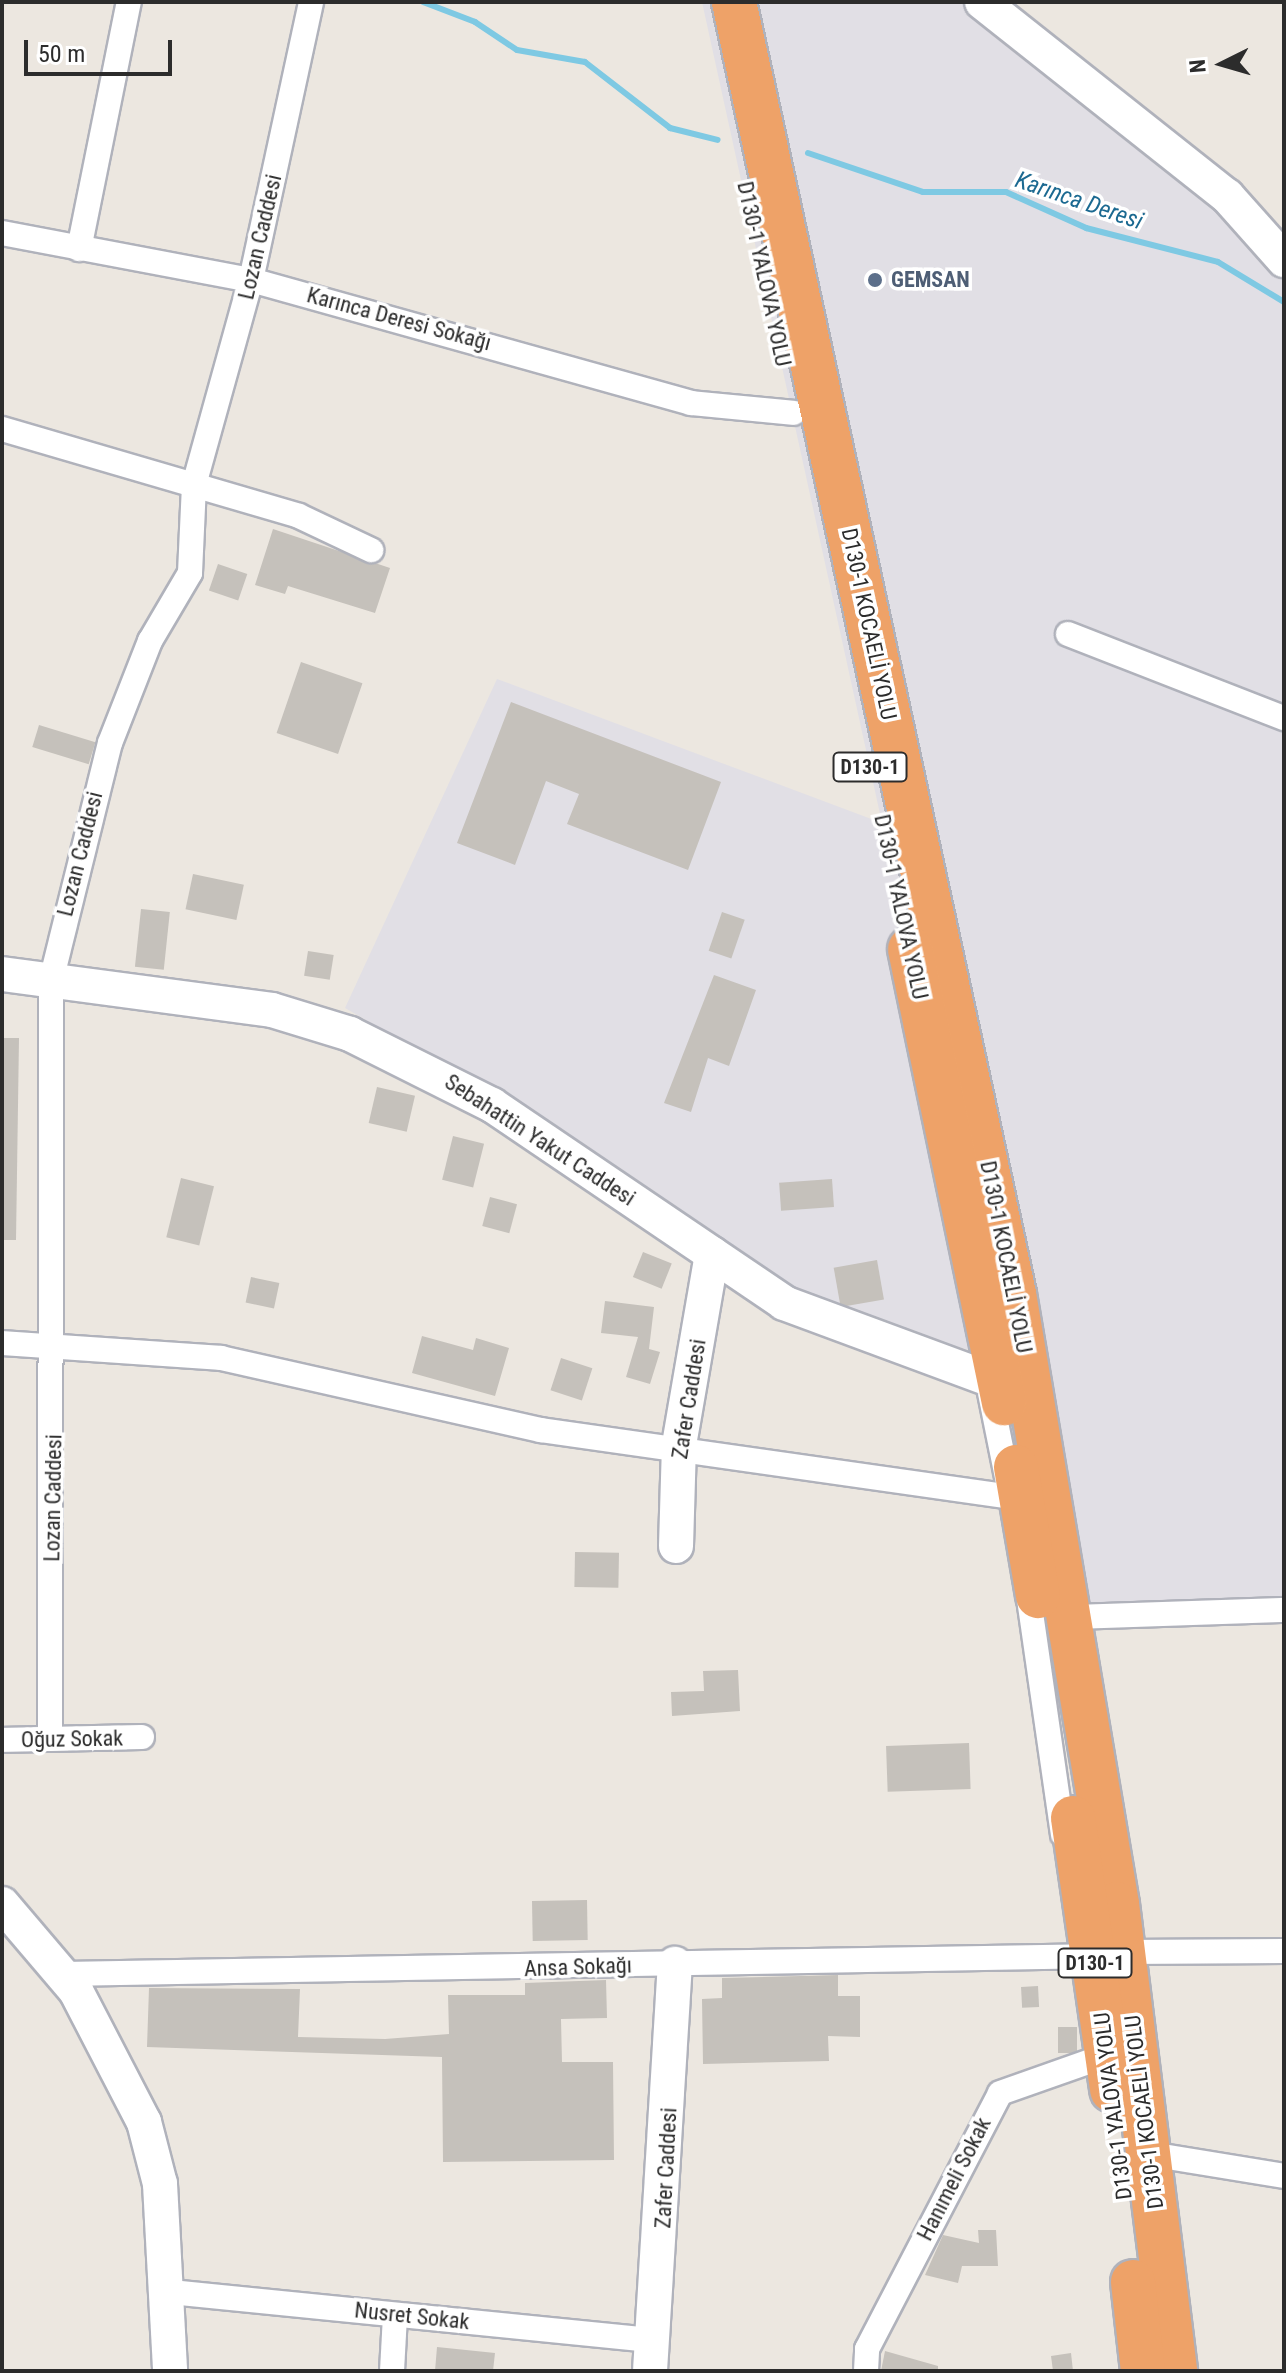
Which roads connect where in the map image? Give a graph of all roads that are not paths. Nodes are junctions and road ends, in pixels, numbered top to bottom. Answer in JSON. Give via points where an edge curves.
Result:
{"nodes":[{"id":1,"x":129,"y":2,"type":"edge"},
{"id":2,"x":311,"y":2,"type":"edge"},
{"id":3,"x":706,"y":2,"type":"edge"},
{"id":4,"x":734,"y":2,"type":"edge"},
{"id":5,"x":982,"y":2,"type":"edge"},
{"id":6,"x":2,"y":233,"type":"edge"},
{"id":7,"x":79,"y":249,"type":"junction"},
{"id":8,"x":1284,"y":260,"type":"edge"},
{"id":9,"x":251,"y":280,"type":"junction"},
{"id":10,"x":794,"y":413,"type":"junction"},
{"id":11,"x":2,"y":429,"type":"edge"},
{"id":12,"x":194,"y":485,"type":"junction"},
{"id":13,"x":371,"y":550,"type":"dead end"},
{"id":14,"x":1068,"y":634,"type":"dead end"},
{"id":15,"x":1284,"y":718,"type":"edge"},
{"id":16,"x":2,"y":974,"type":"edge"},
{"id":17,"x":51,"y":981,"type":"junction"},
{"id":18,"x":712,"y":1254,"type":"junction"},
{"id":19,"x":54,"y":1342,"type":"junction"},
{"id":20,"x":2,"y":1343,"type":"edge"},
{"id":21,"x":994,"y":1381,"type":"junction"},
{"id":22,"x":679,"y":1445,"type":"junction"},
{"id":23,"x":1037,"y":1533,"type":"junction"},
{"id":24,"x":676,"y":1546,"type":"dead end"},
{"id":25,"x":1284,"y":1610,"type":"edge"},
{"id":26,"x":1071,"y":1617,"type":"junction"},
{"id":27,"x":142,"y":1737,"type":"dead end"},
{"id":28,"x":50,"y":1739,"type":"junction"},
{"id":29,"x":2,"y":1740,"type":"edge"},
{"id":30,"x":2,"y":1904,"type":"edge"},
{"id":31,"x":1284,"y":1951,"type":"edge"},
{"id":32,"x":1099,"y":1955,"type":"junction"},
{"id":33,"x":675,"y":1964,"type":"junction"},
{"id":34,"x":63,"y":1974,"type":"junction"},
{"id":35,"x":1108,"y":2055,"type":"junction"},
{"id":36,"x":1150,"y":2154,"type":"junction"},
{"id":37,"x":1284,"y":2176,"type":"edge"},
{"id":38,"x":170,"y":2292,"type":"junction"},
{"id":39,"x":395,"y":2315,"type":"junction"},
{"id":40,"x":652,"y":2356,"type":"edge"},
{"id":41,"x":170,"y":2371,"type":"edge"},
{"id":42,"x":392,"y":2371,"type":"edge"},
{"id":43,"x":866,"y":2371,"type":"edge"},
{"id":44,"x":1143,"y":2371,"type":"edge"},
{"id":45,"x":1175,"y":2371,"type":"edge"}],
"edges":[{"from":1,"to":7,"type":"street"},
{"from":2,"to":9,"type":"street","name":"Lozan Caddesi"},
{"from":3,"to":10,"type":"highway","name":"D130-1 YALOVA YOLU","number":"D130-1"},
{"from":4,"to":23,"type":"highway","name":"D130-1 KOCAELİ YOLU","number":"D130-1","via":[[972,1092]]},
{"from":5,"to":8,"type":"street","via":[[1227,196]]},
{"from":6,"to":7,"type":"street","name":"Karınca Deresi Sokağı"},
{"from":7,"to":9,"type":"street","name":"Karınca Deresi Sokağı"},
{"from":9,"to":10,"type":"street","name":"Karınca Deresi Sokağı","via":[[691,403]]},
{"from":9,"to":12,"type":"street","name":"Lozan Caddesi"},
{"from":10,"to":21,"type":"highway","name":"D130-1 YALOVA YOLU","number":"D130-1"},
{"from":11,"to":12,"type":"street"},
{"from":12,"to":13,"type":"street","via":[[299,516]]},
{"from":12,"to":17,"type":"street","name":"Lozan Caddesi","via":[[190,573],[150,641],[110,743]]},
{"from":14,"to":15,"type":"street"},
{"from":16,"to":17,"type":"street","name":"Sebahattin Yakut Caddesi"},
{"from":17,"to":18,"type":"street","name":"Sebahattin Yakut Caddesi","via":[[272,1010],[350,1034],[492,1105]]},
{"from":17,"to":19,"type":"street","name":"Lozan Caddesi"},
{"from":18,"to":21,"type":"street","name":"Sebahattin Yakut Caddesi","via":[[807,1315]]},
{"from":18,"to":22,"type":"street","name":"Zafer Caddesi"},
{"from":19,"to":20,"type":"street"},
{"from":19,"to":22,"type":"street","via":[[221,1358],[541,1430]]},
{"from":19,"to":28,"type":"street","name":"Lozan Caddesi"},
{"from":21,"to":23,"type":"highway","name":"D130-1 YALOVA YOLU","number":"D130-1"},
{"from":22,"to":23,"type":"street"},
{"from":22,"to":24,"type":"street","name":"Zafer Caddesi"},
{"from":23,"to":26,"type":"highway","number":"D130-1"},
{"from":23,"to":32,"type":"highway","name":"D130-1 YALOVA YOLU","number":"D130-1"},
{"from":23,"to":32,"type":"street"},
{"from":25,"to":26,"type":"street"},
{"from":26,"to":32,"type":"highway","name":"D130-1 KOCAELİ YOLU","number":"D130-1"},
{"from":27,"to":28,"type":"street","name":"Oğuz Sokak"},
{"from":28,"to":29,"type":"street","name":"Oğuz Sokak"},
{"from":30,"to":34,"type":"street"},
{"from":31,"to":32,"type":"street","name":"Ansa Sokağı"},
{"from":32,"to":33,"type":"street","name":"Ansa Sokağı"},
{"from":32,"to":35,"type":"highway","name":"D130-1 YALOVA YOLU","number":"D130-1"},
{"from":32,"to":36,"type":"highway","name":"D130-1 KOCAELİ YOLU","number":"D130-1"},
{"from":33,"to":34,"type":"street","name":"Ansa Sokağı"},
{"from":33,"to":40,"type":"street","name":"Zafer Caddesi"},
{"from":34,"to":38,"type":"street","via":[[144,2122],[160,2184]]},
{"from":35,"to":43,"type":"street","name":"Hanımeli Sokak","via":[[1000,2093],[871,2340]]},
{"from":35,"to":44,"type":"highway","name":"D130-1 YALOVA YOLU","number":"D130-1"},
{"from":36,"to":37,"type":"street"},
{"from":36,"to":45,"type":"highway","name":"D130-1 KOCAELİ YOLU","number":"D130-1"},
{"from":38,"to":39,"type":"street","name":"Nusret Sokak"},
{"from":38,"to":41,"type":"street"},
{"from":39,"to":40,"type":"street","name":"Nusret Sokak"},
{"from":39,"to":42,"type":"street"}]}
